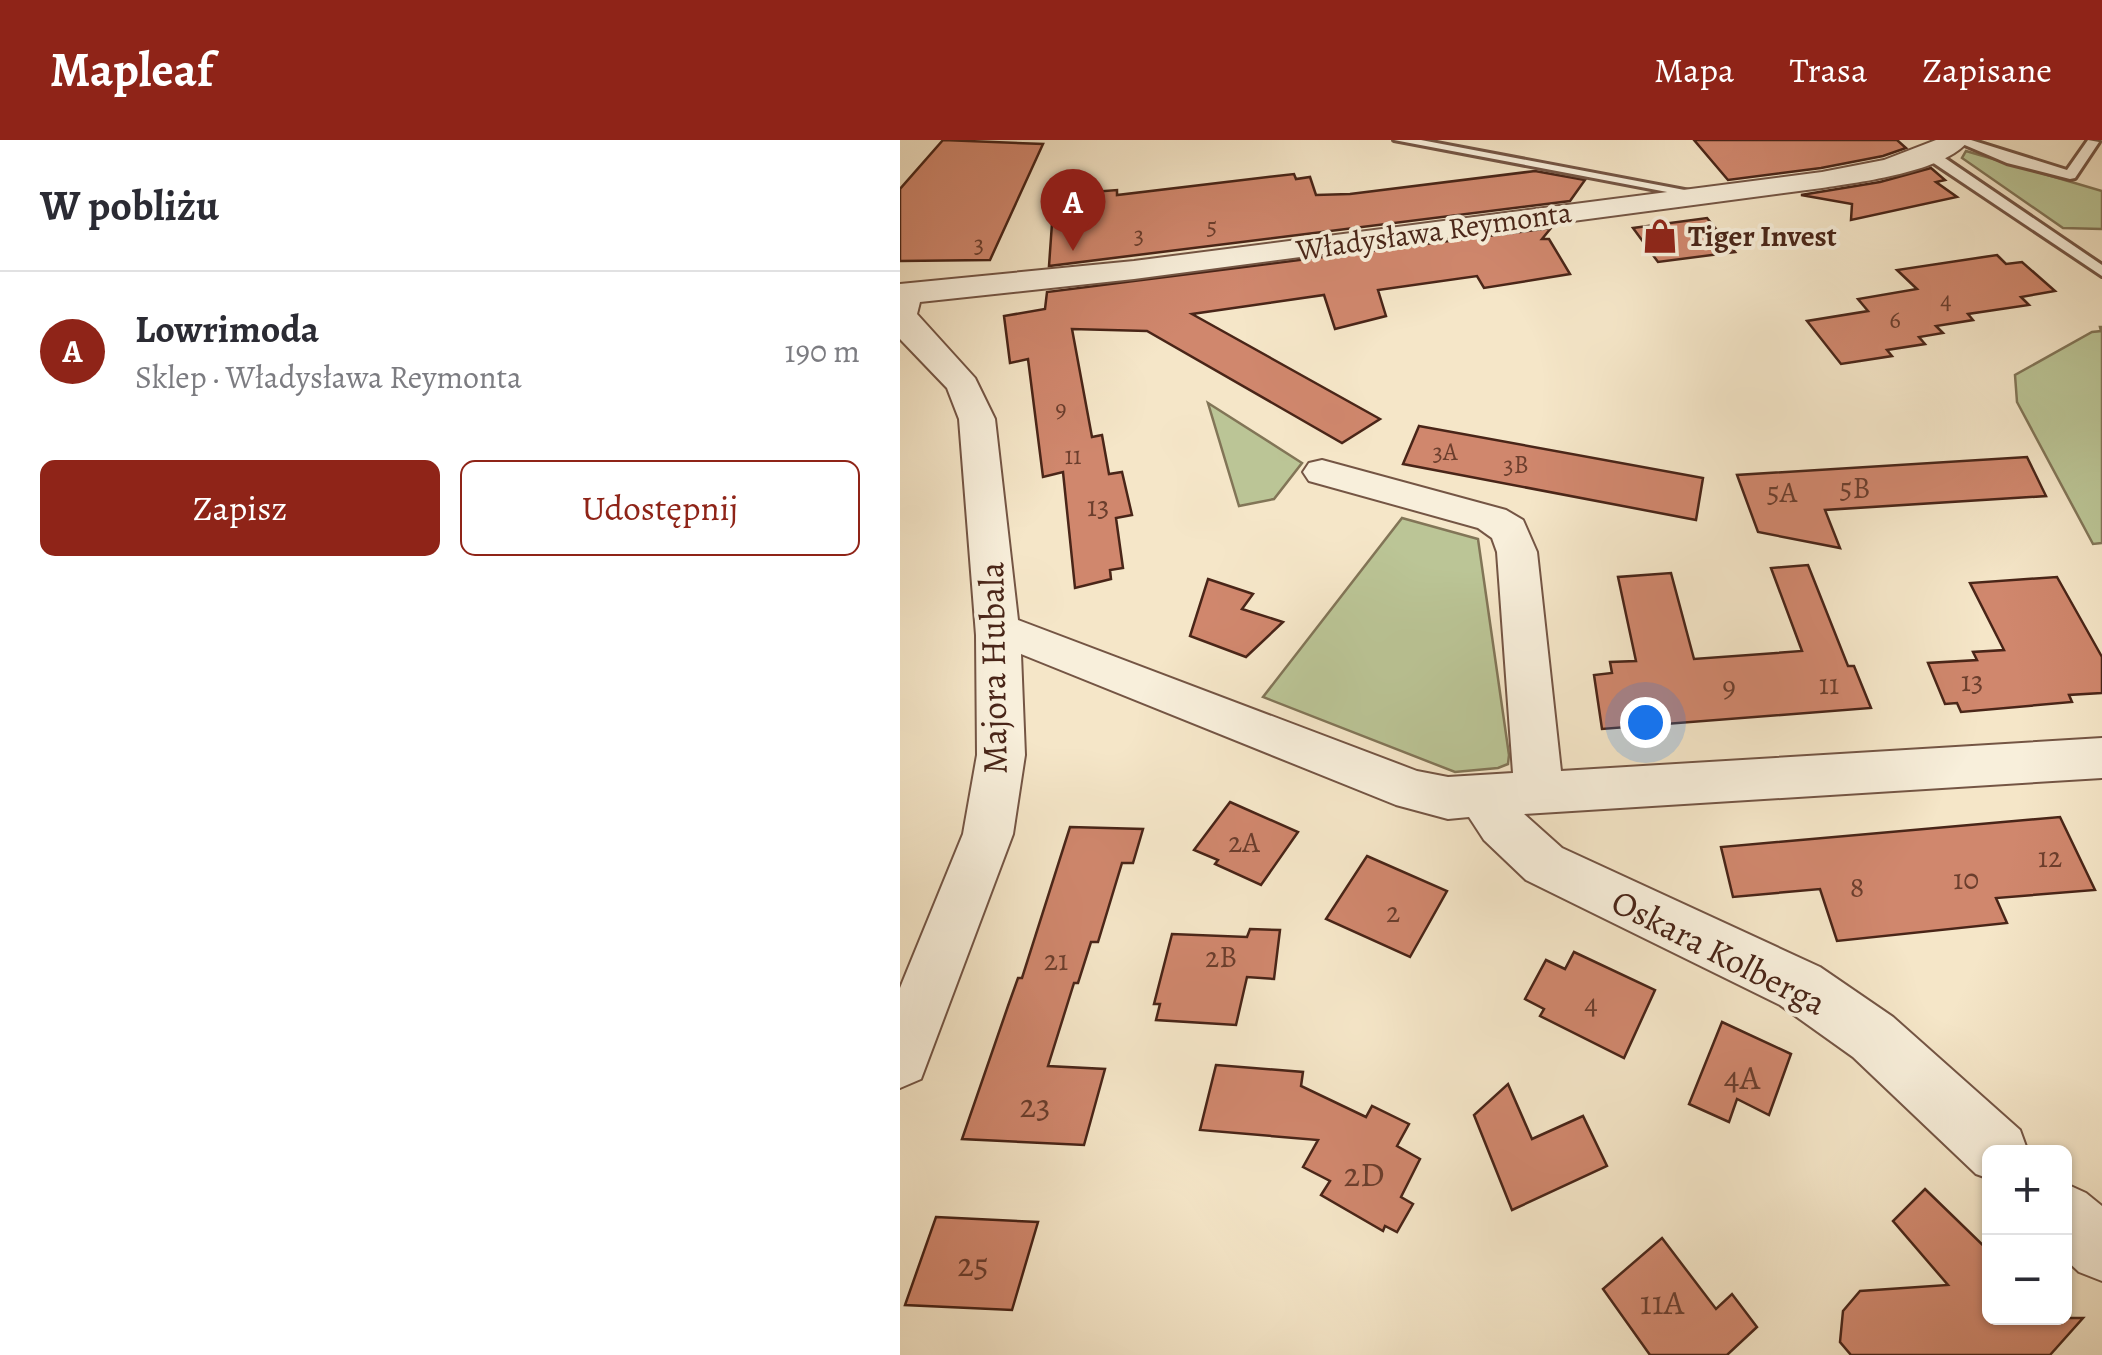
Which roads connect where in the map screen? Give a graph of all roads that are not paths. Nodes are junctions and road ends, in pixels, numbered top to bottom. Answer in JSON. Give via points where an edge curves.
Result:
{"nodes":[{"id":1,"x":1400,"y":140,"type":"edge"},
{"id":2,"x":2093,"y":142,"type":"edge"},
{"id":3,"x":1949,"y":145,"type":"edge"},
{"id":4,"x":1599,"y":176,"type":"junction"},
{"id":5,"x":1704,"y":196,"type":"junction"},
{"id":6,"x":1597,"y":209,"type":"junction"},
{"id":7,"x":2102,"y":272,"type":"edge"},
{"id":8,"x":903,"y":294,"type":"edge"},
{"id":9,"x":1322,"y":472,"type":"dead end"},
{"id":10,"x":998,"y":635,"type":"junction"},
{"id":11,"x":2102,"y":758,"type":"edge"},
{"id":12,"x":1539,"y":792,"type":"junction"},
{"id":13,"x":1483,"y":797,"type":"junction"},
{"id":14,"x":900,"y":1060,"type":"edge"},
{"id":15,"x":1990,"y":1145,"type":"edge"},
{"id":16,"x":2072,"y":1222,"type":"edge"},
{"id":17,"x":2102,"y":1250,"type":"edge"}],
"edges":[{"from":1,"to":4,"type":"lane"},
{"from":2,"to":3,"type":"lane","via":[[2070,175]]},
{"from":3,"to":5,"type":"street","name":"Władysława Reymonta","via":[[1875,171]]},
{"from":3,"to":7,"type":"lane"},
{"from":4,"to":5,"type":"lane"},
{"from":4,"to":6,"type":"lane"},
{"from":5,"to":6,"type":"street","name":"Władysława Reymonta"},
{"from":6,"to":8,"type":"street","name":"Władysława Reymonta"},
{"from":8,"to":10,"type":"street","name":"Majora Hubala","via":[[904,325],[963,385],[977,419]]},
{"from":9,"to":12,"type":"street","via":[[1492,519],[1508,530],[1516,552]]},
{"from":10,"to":13,"type":"street","via":[[1022,637],[1413,791]]},
{"from":10,"to":14,"type":"street","name":"Majora Hubala","via":[[1001,755],[988,834]]},
{"from":11,"to":12,"type":"street"},
{"from":12,"to":13,"type":"street"},
{"from":13,"to":15,"type":"street","name":"Oskara Kolberga","via":[[1544,864],[1830,1006]]},
{"from":16,"to":17,"type":"street"}]}
